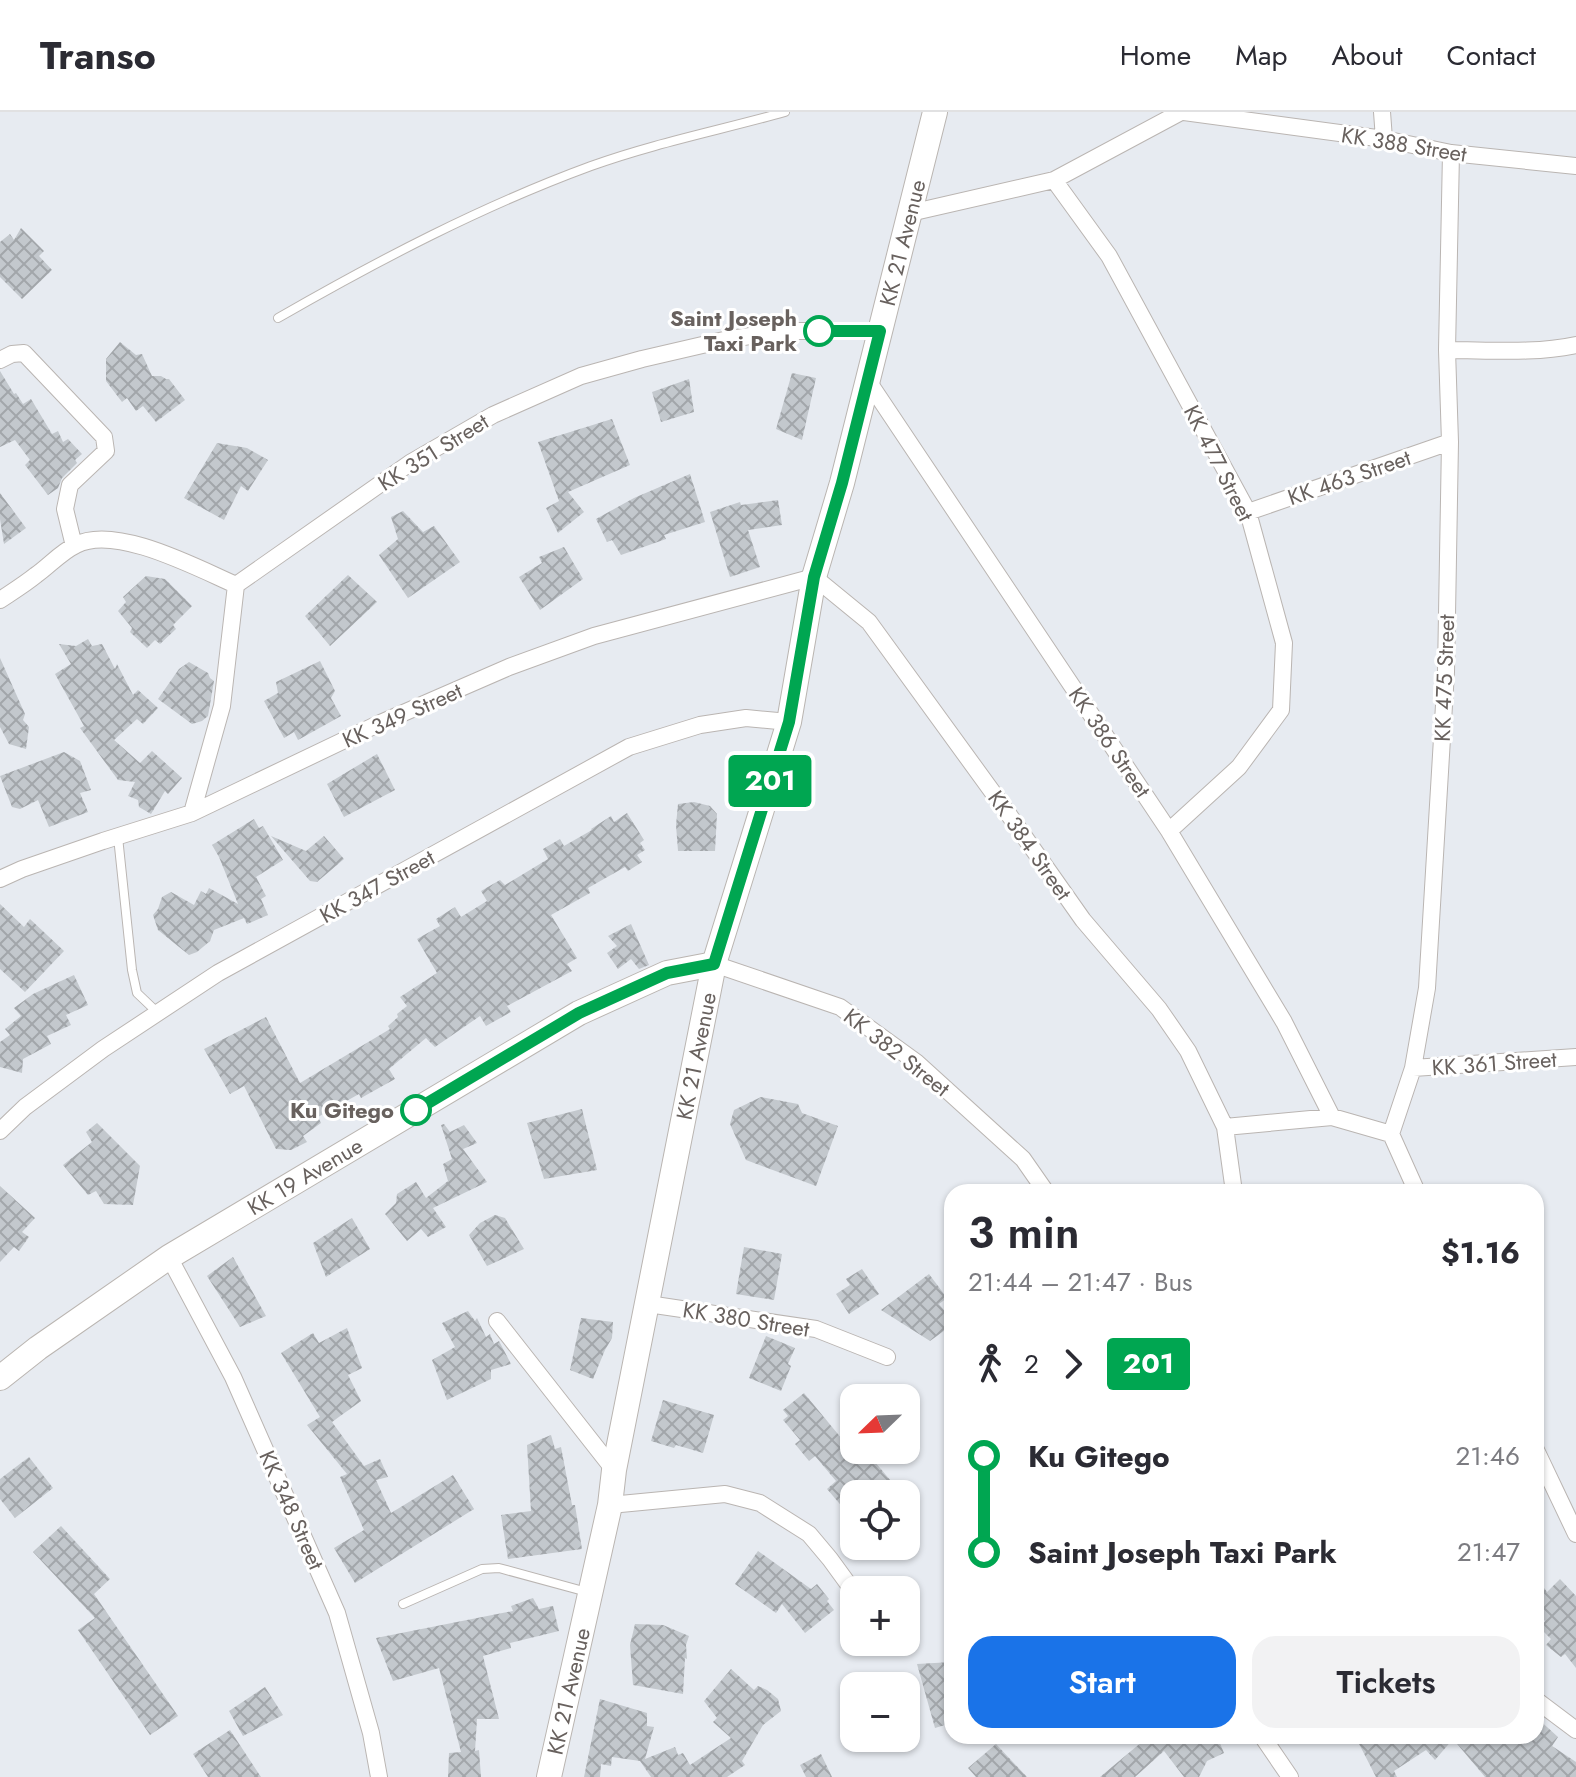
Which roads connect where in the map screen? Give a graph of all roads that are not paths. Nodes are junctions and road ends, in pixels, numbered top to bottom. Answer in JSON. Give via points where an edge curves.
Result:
{"nodes":[{"id":1,"x":785,"y":112,"type":"edge"},
{"id":2,"x":935,"y":112,"type":"edge"},
{"id":3,"x":1182,"y":112,"type":"edge"},
{"id":4,"x":1382,"y":112,"type":"edge"},
{"id":5,"x":1384,"y":139,"type":"junction"},
{"id":6,"x":1451,"y":153,"type":"junction"},
{"id":7,"x":1576,"y":166,"type":"edge"},
{"id":8,"x":1054,"y":180,"type":"junction"},
{"id":9,"x":910,"y":213,"type":"junction"},
{"id":10,"x":278,"y":318,"type":"dead end"},
{"id":11,"x":880,"y":331,"type":"junction"},
{"id":12,"x":1576,"y":345,"type":"edge"},
{"id":13,"x":1447,"y":350,"type":"junction"},
{"id":14,"x":6,"y":357,"type":"edge"},
{"id":15,"x":868,"y":381,"type":"junction"},
{"id":16,"x":1450,"y":442,"type":"junction"},
{"id":17,"x":1248,"y":512,"type":"junction"},
{"id":18,"x":74,"y":546,"type":"junction"},
{"id":19,"x":814,"y":577,"type":"junction"},
{"id":20,"x":236,"y":585,"type":"junction"},
{"id":21,"x":0,"y":600,"type":"edge"},
{"id":22,"x":789,"y":722,"type":"junction"},
{"id":23,"x":192,"y":813,"type":"junction"},
{"id":24,"x":1169,"y":831,"type":"junction"},
{"id":25,"x":118,"y":837,"type":"junction"},
{"id":26,"x":0,"y":879,"type":"edge"},
{"id":27,"x":714,"y":964,"type":"junction"},
{"id":28,"x":159,"y":1013,"type":"junction"},
{"id":29,"x":1576,"y":1057,"type":"edge"},
{"id":30,"x":1413,"y":1068,"type":"junction"},
{"id":31,"x":1332,"y":1117,"type":"junction"},
{"id":32,"x":1225,"y":1127,"type":"junction"},
{"id":33,"x":0,"y":1131,"type":"edge"},
{"id":34,"x":1391,"y":1134,"type":"junction"},
{"id":35,"x":1040,"y":1184,"type":"edge"},
{"id":36,"x":1233,"y":1184,"type":"edge"},
{"id":37,"x":1413,"y":1184,"type":"edge"},
{"id":38,"x":169,"y":1257,"type":"junction"},
{"id":39,"x":648,"y":1304,"type":"junction"},
{"id":40,"x":497,"y":1321,"type":"dead end"},
{"id":41,"x":887,"y":1357,"type":"dead end"},
{"id":42,"x":0,"y":1378,"type":"edge"},
{"id":43,"x":1544,"y":1467,"type":"edge"},
{"id":44,"x":614,"y":1470,"type":"junction"},
{"id":45,"x":610,"y":1505,"type":"junction"},
{"id":46,"x":1576,"y":1534,"type":"edge"},
{"id":47,"x":842,"y":1576,"type":"edge"},
{"id":48,"x":590,"y":1593,"type":"junction"},
{"id":49,"x":403,"y":1604,"type":"dead end"},
{"id":50,"x":1544,"y":1706,"type":"edge"},
{"id":51,"x":1576,"y":1730,"type":"edge"},
{"id":52,"x":1267,"y":1744,"type":"edge"},
{"id":53,"x":379,"y":1777,"type":"edge"},
{"id":54,"x":549,"y":1777,"type":"edge"},
{"id":55,"x":1290,"y":1777,"type":"edge"}],
"edges":[{"from":1,"to":10,"type":"lane","via":[[685,137],[523,193]]},
{"from":2,"to":9,"type":"main road","name":"KK 21 Avenue"},
{"from":3,"to":5,"type":"street","name":"KK 388 Street"},
{"from":3,"to":8,"type":"street","name":"KK 388 Street"},
{"from":4,"to":5,"type":"street"},
{"from":5,"to":6,"type":"street","name":"KK 388 Street"},
{"from":6,"to":7,"type":"street","name":"KK 388 Street"},
{"from":6,"to":13,"type":"street","name":"KK 475 Street"},
{"from":8,"to":9,"type":"street","name":"KK 388 Street"},
{"from":8,"to":17,"type":"street","name":"KK 477 Street","via":[[1109,256]]},
{"from":9,"to":11,"type":"main road","name":"KK 21 Avenue"},
{"from":11,"to":15,"type":"main road","name":"KK 21 Avenue"},
{"from":11,"to":20,"type":"street","name":"KK 351 Street","via":[[782,331],[581,376],[493,415],[410,463]]},
{"from":12,"to":13,"type":"street"},
{"from":13,"to":16,"type":"street","name":"KK 475 Street"},
{"from":14,"to":18,"type":"street","via":[[24,353],[104,437],[106,451],[70,485],[65,509]]},
{"from":15,"to":19,"type":"main road","name":"KK 21 Avenue"},
{"from":15,"to":24,"type":"street","name":"KK 386 Street"},
{"from":16,"to":17,"type":"street","name":"KK 463 Street"},
{"from":16,"to":30,"type":"street","name":"KK 475 Street","via":[[1446,672],[1427,988]]},
{"from":17,"to":24,"type":"street","name":"KK 477 Street","via":[[1284,643],[1281,710],[1239,767]]},
{"from":18,"to":20,"type":"street","via":[[92,539],[129,542]]},
{"from":18,"to":21,"type":"street"},
{"from":19,"to":22,"type":"main road","name":"KK 21 Avenue"},
{"from":19,"to":23,"type":"street","name":"KK 349 Street","via":[[594,636],[509,667]]},
{"from":19,"to":32,"type":"street","name":"KK 384 Street","via":[[869,622],[1083,920],[1159,1009],[1188,1051]]},
{"from":20,"to":23,"type":"street","via":[[222,706]]},
{"from":22,"to":27,"type":"main road","name":"KK 21 Avenue"},
{"from":22,"to":28,"type":"street","name":"KK 347 Street","via":[[746,718],[700,725],[629,747],[218,973]]},
{"from":23,"to":25,"type":"street","name":"KK 349 Street"},
{"from":24,"to":31,"type":"street","name":"KK 386 Street","via":[[1284,1022]]},
{"from":25,"to":26,"type":"street","name":"KK 349 Street"},
{"from":25,"to":28,"type":"lane","via":[[137,993]]},
{"from":27,"to":35,"type":"street","name":"KK 382 Street","via":[[840,1007],[916,1062],[1023,1159]]},
{"from":27,"to":38,"type":"main road","name":"KK 19 Avenue","via":[[667,973],[579,1013]]},
{"from":27,"to":39,"type":"main road","name":"KK 21 Avenue"},
{"from":28,"to":33,"type":"street","name":"KK 347 Street","via":[[103,1049]]},
{"from":29,"to":30,"type":"street","name":"KK 361 Street"},
{"from":30,"to":34,"type":"street","name":"KK 475 Street"},
{"from":31,"to":32,"type":"street"},
{"from":31,"to":34,"type":"street"},
{"from":32,"to":36,"type":"street"},
{"from":34,"to":37,"type":"street"},
{"from":38,"to":42,"type":"main road","name":"KK 19 Avenue"},
{"from":38,"to":53,"type":"street","name":"KK 348 Street","via":[[233,1377],[337,1613]]},
{"from":39,"to":41,"type":"street","name":"KK 380 Street","via":[[816,1329]]},
{"from":39,"to":44,"type":"main road","name":"KK 21 Avenue"},
{"from":40,"to":44,"type":"street"},
{"from":43,"to":46,"type":"street"},
{"from":44,"to":45,"type":"main road","name":"KK 21 Avenue"},
{"from":45,"to":47,"type":"street","via":[[725,1494],[760,1503],[809,1534]]},
{"from":45,"to":48,"type":"main road","name":"KK 21 Avenue"},
{"from":48,"to":49,"type":"lane","via":[[499,1568],[482,1569]]},
{"from":48,"to":54,"type":"main road","name":"KK 21 Avenue"},
{"from":50,"to":51,"type":"street"},
{"from":52,"to":55,"type":"street"}]}
